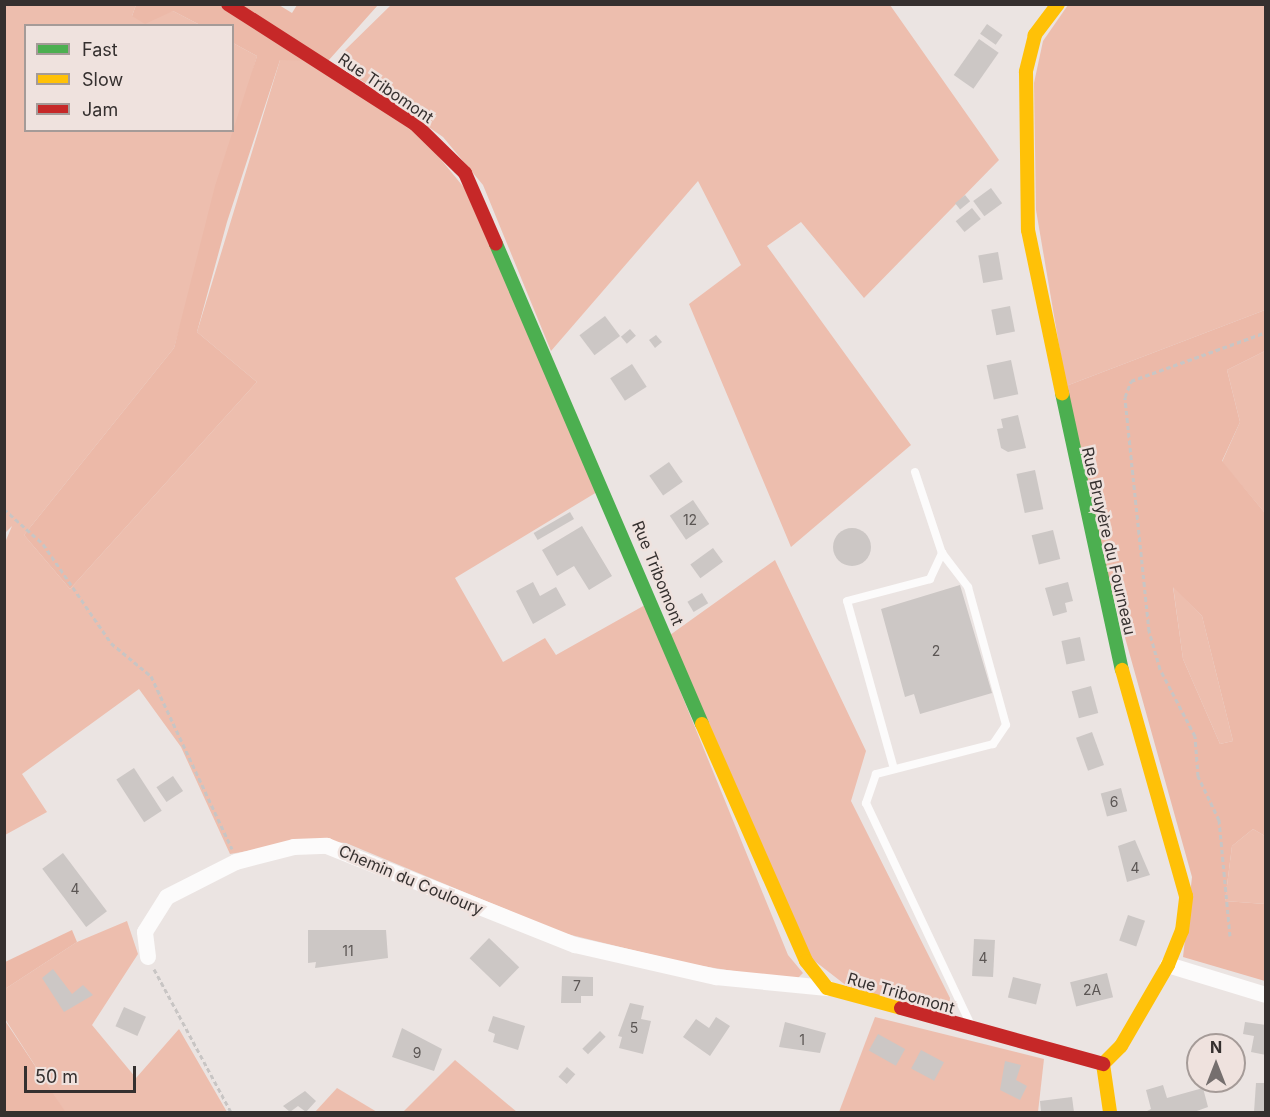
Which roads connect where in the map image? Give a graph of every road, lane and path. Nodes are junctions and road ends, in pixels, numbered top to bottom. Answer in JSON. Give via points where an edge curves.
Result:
{"nodes":[{"id":1,"x":228,"y":4,"type":"edge"},
{"id":2,"x":1058,"y":4,"type":"edge"},
{"id":3,"x":1266,"y":332,"type":"edge"},
{"id":4,"x":915,"y":472,"type":"dead end"},
{"id":5,"x":4,"y":509,"type":"edge"},
{"id":6,"x":942,"y":553,"type":"junction"},
{"id":7,"x":894,"y":770,"type":"junction"},
{"id":8,"x":236,"y":862,"type":"junction"},
{"id":9,"x":1230,"y":936,"type":"dead end"},
{"id":10,"x":148,"y":957,"type":"joint"},
{"id":11,"x":1168,"y":964,"type":"junction"},
{"id":12,"x":827,"y":988,"type":"junction"},
{"id":13,"x":1266,"y":995,"type":"edge"},
{"id":14,"x":974,"y":1030,"type":"junction"},
{"id":15,"x":1103,"y":1064,"type":"junction"},
{"id":16,"x":231,"y":1113,"type":"edge"},
{"id":17,"x":1110,"y":1113,"type":"edge"}],
"edges":[{"from":1,"to":12,"type":"street","name":"Rue Tribomont","via":[[415,124],[465,173],[640,570],[740,817],[806,961]]},
{"from":2,"to":11,"type":"street","name":"Rue Bruyère du Fourneau","via":[[1035,35],[1026,72],[1028,230],[1109,623],[1186,896],[1182,931]]},
{"from":3,"to":9,"type":"path","via":[[1131,381],[1125,397],[1149,631],[1160,669],[1195,736],[1198,776],[1219,820]]},
{"from":4,"to":6,"type":"lane"},
{"from":5,"to":8,"type":"path","via":[[43,544],[111,642],[151,676]]},
{"from":6,"to":7,"type":"lane","via":[[930,579],[847,602]]},
{"from":6,"to":7,"type":"lane","via":[[968,587],[1006,725],[993,744]]},
{"from":7,"to":14,"type":"lane","via":[[876,774],[866,803]]},
{"from":8,"to":10,"type":"street","name":"Chemin du Couloury","via":[[167,897],[152,913],[145,932]]},
{"from":8,"to":12,"type":"street","name":"Chemin du Couloury","via":[[294,847],[342,849],[574,945],[716,977]]},
{"from":10,"to":16,"type":"path"},
{"from":11,"to":13,"type":"street"},
{"from":11,"to":15,"type":"street","name":"Rue Bruyère du Fourneau","via":[[1121,1046]]},
{"from":12,"to":14,"type":"street","name":"Rue Tribomont"},
{"from":14,"to":15,"type":"street","name":"Rue Tribomont"},
{"from":15,"to":17,"type":"street"}]}
